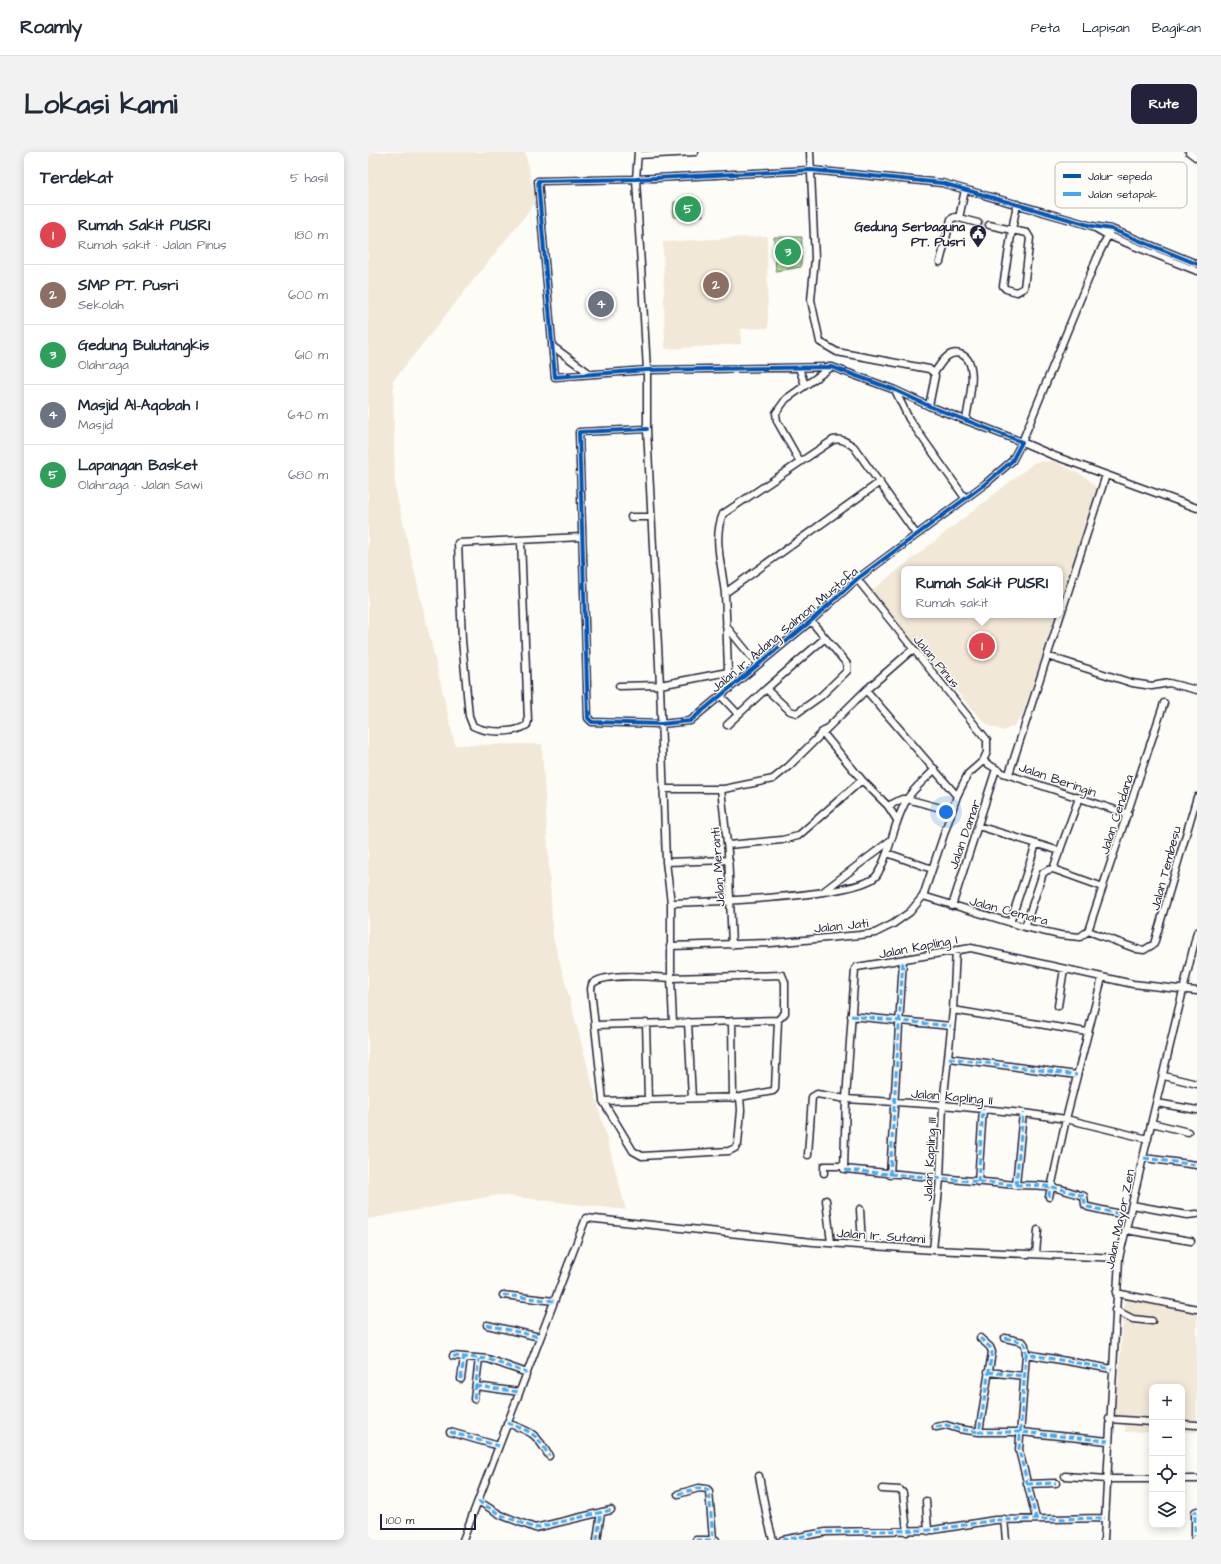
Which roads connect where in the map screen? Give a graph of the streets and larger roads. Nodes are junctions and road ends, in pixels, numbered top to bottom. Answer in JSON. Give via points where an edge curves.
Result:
{"nodes":[{"id":1,"x":695,"y":152,"type":"edge"},
{"id":2,"x":810,"y":152,"type":"edge"},
{"id":3,"x":1189,"y":152,"type":"edge"},
{"id":4,"x":638,"y":153,"type":"edge"},
{"id":5,"x":1197,"y":158,"type":"edge"},
{"id":6,"x":811,"y":170,"type":"junction"},
{"id":7,"x":636,"y":179,"type":"junction"},
{"id":8,"x":965,"y":190,"type":"junction"},
{"id":9,"x":1017,"y":204,"type":"junction"},
{"id":10,"x":959,"y":218,"type":"junction"},
{"id":11,"x":978,"y":223,"type":"tunnel mouth"},
{"id":12,"x":989,"y":225,"type":"tunnel mouth"},
{"id":13,"x":1092,"y":226,"type":"junction"},
{"id":14,"x":1111,"y":229,"type":"junction"},
{"id":15,"x":1012,"y":230,"type":"junction"},
{"id":16,"x":1109,"y":236,"type":"junction"},
{"id":17,"x":940,"y":262,"type":"dead end"},
{"id":18,"x":1197,"y":264,"type":"edge"},
{"id":19,"x":1197,"y":270,"type":"edge"},
{"id":20,"x":552,"y":346,"type":"junction"},
{"id":21,"x":832,"y":367,"type":"junction"},
{"id":22,"x":799,"y":368,"type":"junction"},
{"id":23,"x":647,"y":370,"type":"junction"},
{"id":24,"x":590,"y":373,"type":"junction"},
{"id":25,"x":934,"y":373,"type":"junction"},
{"id":26,"x":805,"y":385,"type":"junction"},
{"id":27,"x":895,"y":390,"type":"junction"},
{"id":28,"x":928,"y":406,"type":"junction"},
{"id":29,"x":966,"y":420,"type":"junction"},
{"id":30,"x":647,"y":429,"type":"junction"},
{"id":31,"x":1022,"y":442,"type":"junction"},
{"id":32,"x":800,"y":462,"type":"junction"},
{"id":33,"x":1106,"y":475,"type":"junction"},
{"id":34,"x":880,"y":482,"type":"junction"},
{"id":35,"x":965,"y":498,"type":"junction"},
{"id":36,"x":1197,"y":508,"type":"edge"},
{"id":37,"x":631,"y":517,"type":"dead end"},
{"id":38,"x":651,"y":517,"type":"junction"},
{"id":39,"x":916,"y":534,"type":"junction"},
{"id":40,"x":582,"y":537,"type":"junction"},
{"id":41,"x":521,"y":540,"type":"junction"},
{"id":42,"x":857,"y":579,"type":"junction"},
{"id":43,"x":724,"y":593,"type":"junction"},
{"id":44,"x":1063,"y":607,"type":"edge"},
{"id":45,"x":1059,"y":618,"type":"edge"},
{"id":46,"x":811,"y":621,"type":"junction"},
{"id":47,"x":726,"y":626,"type":"junction"},
{"id":48,"x":825,"y":638,"type":"junction"},
{"id":49,"x":913,"y":649,"type":"junction"},
{"id":50,"x":1047,"y":656,"type":"junction"},
{"id":51,"x":758,"y":665,"type":"junction"},
{"id":52,"x":728,"y":672,"type":"junction"},
{"id":53,"x":660,"y":685,"type":"junction"},
{"id":54,"x":619,"y":686,"type":"dead end"},
{"id":55,"x":729,"y":689,"type":"junction"},
{"id":56,"x":766,"y":689,"type":"junction"},
{"id":57,"x":866,"y":690,"type":"junction"},
{"id":58,"x":1197,"y":690,"type":"edge"},
{"id":59,"x":721,"y":696,"type":"junction"},
{"id":60,"x":1164,"y":703,"type":"dead end"},
{"id":61,"x":738,"y":714,"type":"junction"},
{"id":62,"x":661,"y":724,"type":"junction"},
{"id":63,"x":727,"y":726,"type":"dead end"},
{"id":64,"x":822,"y":732,"type":"junction"},
{"id":65,"x":983,"y":761,"type":"junction"},
{"id":66,"x":935,"y":769,"type":"junction"},
{"id":67,"x":996,"y":769,"type":"junction"},
{"id":68,"x":1009,"y":774,"type":"junction"},
{"id":69,"x":862,"y":780,"type":"junction"},
{"id":70,"x":663,"y":789,"type":"junction"},
{"id":71,"x":721,"y":789,"type":"junction"},
{"id":72,"x":957,"y":796,"type":"junction"},
{"id":73,"x":1197,"y":797,"type":"edge"},
{"id":74,"x":1078,"y":798,"type":"junction"},
{"id":75,"x":907,"y":799,"type":"junction"},
{"id":76,"x":888,"y":806,"type":"junction"},
{"id":77,"x":952,"y":811,"type":"junction"},
{"id":78,"x":1128,"y":814,"type":"junction"},
{"id":79,"x":897,"y":820,"type":"junction"},
{"id":80,"x":978,"y":826,"type":"junction"},
{"id":81,"x":892,"y":839,"type":"junction"},
{"id":82,"x":1036,"y":844,"type":"junction"},
{"id":83,"x":728,"y":845,"type":"junction"},
{"id":84,"x":1060,"y":851,"type":"junction"},
{"id":85,"x":887,"y":853,"type":"junction"},
{"id":86,"x":728,"y":860,"type":"junction"},
{"id":87,"x":666,"y":862,"type":"junction"},
{"id":88,"x":932,"y":869,"type":"junction"},
{"id":89,"x":1053,"y":869,"type":"junction"},
{"id":90,"x":1103,"y":887,"type":"junction"},
{"id":91,"x":822,"y":892,"type":"junction"},
{"id":92,"x":923,"y":896,"type":"junction"},
{"id":93,"x":730,"y":902,"type":"junction"},
{"id":94,"x":670,"y":903,"type":"junction"},
{"id":95,"x":952,"y":906,"type":"junction"},
{"id":96,"x":1010,"y":923,"type":"junction"},
{"id":97,"x":1025,"y":927,"type":"junction"},
{"id":98,"x":1088,"y":932,"type":"junction"},
{"id":99,"x":1197,"y":932,"type":"edge"},
{"id":100,"x":1196,"y":940,"type":"edge"},
{"id":101,"x":732,"y":945,"type":"junction"},
{"id":102,"x":670,"y":946,"type":"junction"},
{"id":103,"x":956,"y":950,"type":"junction"},
{"id":104,"x":903,"y":960,"type":"junction"},
{"id":105,"x":1064,"y":969,"type":"junction"},
{"id":106,"x":671,"y":978,"type":"junction"},
{"id":107,"x":1102,"y":978,"type":"junction"},
{"id":108,"x":1184,"y":989,"type":"junction"},
{"id":109,"x":1197,"y":991,"type":"edge"},
{"id":110,"x":1058,"y":1006,"type":"dead end"},
{"id":111,"x":953,"y":1010,"type":"junction"},
{"id":112,"x":851,"y":1016,"type":"junction"},
{"id":113,"x":778,"y":1020,"type":"junction"},
{"id":114,"x":732,"y":1021,"type":"junction"},
{"id":115,"x":688,"y":1022,"type":"junction"},
{"id":116,"x":899,"y":1022,"type":"junction"},
{"id":117,"x":646,"y":1023,"type":"junction"},
{"id":118,"x":673,"y":1023,"type":"junction"},
{"id":119,"x":596,"y":1025,"type":"junction"},
{"id":120,"x":951,"y":1026,"type":"junction"},
{"id":121,"x":1087,"y":1032,"type":"junction"},
{"id":122,"x":949,"y":1058,"type":"junction"},
{"id":123,"x":1077,"y":1075,"type":"junction"},
{"id":124,"x":1164,"y":1076,"type":"junction"},
{"id":125,"x":1197,"y":1084,"type":"edge"},
{"id":126,"x":740,"y":1097,"type":"junction"},
{"id":127,"x":692,"y":1098,"type":"junction"},
{"id":128,"x":733,"y":1098,"type":"junction"},
{"id":129,"x":846,"y":1099,"type":"junction"},
{"id":130,"x":603,"y":1100,"type":"junction"},
{"id":131,"x":648,"y":1100,"type":"junction"},
{"id":132,"x":894,"y":1102,"type":"junction"},
{"id":133,"x":1157,"y":1103,"type":"junction"},
{"id":134,"x":943,"y":1105,"type":"junction"},
{"id":135,"x":983,"y":1109,"type":"junction"},
{"id":136,"x":1197,"y":1110,"type":"edge"},
{"id":137,"x":1023,"y":1113,"type":"junction"},
{"id":138,"x":1066,"y":1119,"type":"junction"},
{"id":139,"x":1152,"y":1123,"type":"junction"},
{"id":140,"x":1188,"y":1132,"type":"dead end"},
{"id":141,"x":1148,"y":1139,"type":"junction"},
{"id":142,"x":808,"y":1155,"type":"dead end"},
{"id":143,"x":1144,"y":1158,"type":"junction"},
{"id":144,"x":1197,"y":1165,"type":"edge"},
{"id":145,"x":843,"y":1166,"type":"junction"},
{"id":146,"x":824,"y":1173,"type":"dead end"},
{"id":147,"x":890,"y":1174,"type":"junction"},
{"id":148,"x":940,"y":1179,"type":"junction"},
{"id":149,"x":978,"y":1182,"type":"junction"},
{"id":150,"x":1016,"y":1185,"type":"junction"},
{"id":151,"x":1050,"y":1187,"type":"junction"},
{"id":152,"x":1049,"y":1197,"type":"dead end"},
{"id":153,"x":826,"y":1200,"type":"dead end"},
{"id":154,"x":1132,"y":1205,"type":"junction"},
{"id":155,"x":860,"y":1209,"type":"dead end"},
{"id":156,"x":1197,"y":1214,"type":"edge"},
{"id":157,"x":1129,"y":1216,"type":"junction"},
{"id":158,"x":1038,"y":1230,"type":"dead end"},
{"id":159,"x":1126,"y":1230,"type":"junction"},
{"id":160,"x":1191,"y":1241,"type":"dead end"},
{"id":161,"x":831,"y":1243,"type":"junction"},
{"id":162,"x":862,"y":1245,"type":"junction"},
{"id":163,"x":934,"y":1250,"type":"junction"},
{"id":164,"x":1036,"y":1254,"type":"junction"},
{"id":165,"x":1119,"y":1258,"type":"junction"},
{"id":166,"x":1116,"y":1293,"type":"junction"},
{"id":167,"x":503,"y":1295,"type":"dead end"},
{"id":168,"x":554,"y":1301,"type":"junction"},
{"id":169,"x":1197,"y":1309,"type":"edge"},
{"id":170,"x":1115,"y":1310,"type":"junction"},
{"id":171,"x":1152,"y":1321,"type":"dead end"},
{"id":172,"x":487,"y":1325,"type":"dead end"},
{"id":173,"x":540,"y":1337,"type":"junction"},
{"id":174,"x":980,"y":1338,"type":"dead end"},
{"id":175,"x":1005,"y":1338,"type":"dead end"},
{"id":176,"x":1026,"y":1354,"type":"junction"},
{"id":177,"x":453,"y":1356,"type":"dead end"},
{"id":178,"x":464,"y":1357,"type":"junction"},
{"id":179,"x":479,"y":1359,"type":"junction"},
{"id":180,"x":1112,"y":1369,"type":"junction"},
{"id":181,"x":988,"y":1372,"type":"junction"},
{"id":182,"x":527,"y":1373,"type":"junction"},
{"id":183,"x":1024,"y":1376,"type":"junction"},
{"id":184,"x":461,"y":1379,"type":"dead end"},
{"id":185,"x":476,"y":1386,"type":"junction"},
{"id":186,"x":519,"y":1392,"type":"junction"},
{"id":187,"x":474,"y":1399,"type":"dead end"},
{"id":188,"x":1109,"y":1419,"type":"junction"},
{"id":189,"x":1149,"y":1422,"type":"edge"},
{"id":190,"x":507,"y":1424,"type":"junction"},
{"id":191,"x":1185,"y":1424,"type":"edge"},
{"id":192,"x":1197,"y":1425,"type":"edge"},
{"id":193,"x":936,"y":1427,"type":"dead end"},
{"id":194,"x":450,"y":1432,"type":"dead end"},
{"id":195,"x":979,"y":1432,"type":"junction"},
{"id":196,"x":1022,"y":1432,"type":"junction"},
{"id":197,"x":1108,"y":1442,"type":"junction"},
{"id":198,"x":499,"y":1446,"type":"junction"},
{"id":199,"x":549,"y":1456,"type":"dead end"},
{"id":200,"x":759,"y":1476,"type":"dead end"},
{"id":201,"x":1065,"y":1476,"type":"dead end"},
{"id":202,"x":1107,"y":1479,"type":"junction"},
{"id":203,"x":1149,"y":1479,"type":"edge"},
{"id":204,"x":1185,"y":1479,"type":"edge"},
{"id":205,"x":1197,"y":1479,"type":"edge"},
{"id":206,"x":1056,"y":1483,"type":"dead end"},
{"id":207,"x":1027,"y":1484,"type":"junction"},
{"id":208,"x":882,"y":1489,"type":"dead end"},
{"id":209,"x":678,"y":1494,"type":"dead end"},
{"id":210,"x":478,"y":1501,"type":"junction"},
{"id":211,"x":926,"y":1501,"type":"dead end"},
{"id":212,"x":611,"y":1510,"type":"dead end"},
{"id":213,"x":1197,"y":1511,"type":"edge"},
{"id":214,"x":601,"y":1512,"type":"junction"},
{"id":215,"x":1036,"y":1518,"type":"junction"},
{"id":216,"x":1105,"y":1518,"type":"junction"},
{"id":217,"x":1004,"y":1519,"type":"junction"},
{"id":218,"x":928,"y":1531,"type":"junction"},
{"id":219,"x":826,"y":1532,"type":"junction"},
{"id":220,"x":896,"y":1532,"type":"junction"},
{"id":221,"x":907,"y":1532,"type":"junction"},
{"id":222,"x":858,"y":1533,"type":"junction"},
{"id":223,"x":715,"y":1539,"type":"edge"},
{"id":224,"x":463,"y":1540,"type":"edge"},
{"id":225,"x":597,"y":1540,"type":"edge"},
{"id":226,"x":696,"y":1540,"type":"edge"},
{"id":227,"x":774,"y":1540,"type":"edge"},
{"id":228,"x":782,"y":1540,"type":"edge"},
{"id":229,"x":827,"y":1540,"type":"edge"},
{"id":230,"x":860,"y":1540,"type":"edge"},
{"id":231,"x":897,"y":1540,"type":"edge"},
{"id":232,"x":1006,"y":1540,"type":"edge"},
{"id":233,"x":1104,"y":1540,"type":"edge"},
{"id":234,"x":1195,"y":1540,"type":"edge"}],
"edges":[{"from":1,"to":4,"type":"street"},
{"from":2,"to":6,"type":"street"},
{"from":3,"to":5,"type":"street"},
{"from":4,"to":7,"type":"street"},
{"from":6,"to":7,"type":"street"},
{"from":6,"to":8,"type":"street","via":[[942,183]]},
{"from":6,"to":25,"type":"street","via":[[815,258],[811,300],[820,342],[837,352],[916,366]]},
{"from":7,"to":20,"type":"street","via":[[538,181]]},
{"from":7,"to":23,"type":"street"},
{"from":8,"to":9,"type":"street"},
{"from":8,"to":10,"type":"street"},
{"from":9,"to":13,"type":"street"},
{"from":9,"to":15,"type":"street"},
{"from":10,"to":11,"type":"street"},
{"from":10,"to":17,"type":"street","via":[[951,220]]},
{"from":12,"to":15,"type":"street"},
{"from":13,"to":14,"type":"street"},
{"from":13,"to":16,"type":"street"},
{"from":14,"to":16,"type":"street","name":"Jalan Ir. Adang Salmon Mustofa"},
{"from":14,"to":18,"type":"street"},
{"from":15,"to":15,"type":"street","via":[[1027,233],[1030,238],[1024,288],[1017,292],[1003,286]]},
{"from":16,"to":19,"type":"street"},
{"from":16,"to":31,"type":"street","name":"Jalan Ir. Adang Salmon Mustofa","via":[[1097,258]]},
{"from":20,"to":24,"type":"street"},
{"from":20,"to":24,"type":"street","via":[[555,377]]},
{"from":21,"to":22,"type":"street"},
{"from":21,"to":26,"type":"street"},
{"from":21,"to":27,"type":"street"},
{"from":22,"to":23,"type":"street"},
{"from":22,"to":26,"type":"street"},
{"from":23,"to":24,"type":"street"},
{"from":23,"to":30,"type":"street"},
{"from":25,"to":28,"type":"street"},
{"from":25,"to":29,"type":"street","via":[[948,355],[957,353],[966,356],[971,363],[972,383]]},
{"from":26,"to":32,"type":"street","via":[[786,398],[776,413],[777,421]]},
{"from":27,"to":28,"type":"street"},
{"from":27,"to":35,"type":"street","via":[[909,419]]},
{"from":28,"to":29,"type":"street"},
{"from":29,"to":31,"type":"street"},
{"from":30,"to":38,"type":"street"},
{"from":30,"to":40,"type":"street","name":"Jalan Ir. Adang Salmon Mustofa","via":[[579,432]]},
{"from":31,"to":33,"type":"street"},
{"from":31,"to":35,"type":"street","name":"Jalan Ir. Adang Salmon Mustofa","via":[[1012,461]]},
{"from":32,"to":34,"type":"street","via":[[833,440],[845,440],[854,447]]},
{"from":32,"to":43,"type":"street","via":[[723,514],[718,532]]},
{"from":33,"to":36,"type":"street"},
{"from":33,"to":44,"type":"street"},
{"from":34,"to":39,"type":"street"},
{"from":34,"to":43,"type":"street"},
{"from":35,"to":39,"type":"street","name":"Jalan Ir. Adang Salmon Mustofa"},
{"from":37,"to":38,"type":"street"},
{"from":38,"to":53,"type":"street"},
{"from":39,"to":42,"type":"street","name":"Jalan Ir. Adang Salmon Mustofa"},
{"from":40,"to":41,"type":"street"},
{"from":40,"to":62,"type":"street","name":"Jalan Ir. Adang Salmon Mustofa","via":[[588,718],[592,722]]},
{"from":41,"to":41,"type":"street","via":[[527,725],[507,730],[480,730],[472,726],[469,716],[462,640],[458,543]]},
{"from":42,"to":46,"type":"street","name":"Jalan Ir. Adang Salmon Mustofa"},
{"from":42,"to":49,"type":"street","name":"Jalan Pinus"},
{"from":43,"to":47,"type":"street"},
{"from":45,"to":50,"type":"street"},
{"from":46,"to":48,"type":"street"},
{"from":46,"to":51,"type":"street","name":"Jalan Ir. Adang Salmon Mustofa"},
{"from":47,"to":51,"type":"street"},
{"from":47,"to":52,"type":"street"},
{"from":48,"to":56,"type":"street"},
{"from":48,"to":56,"type":"street","via":[[848,668],[821,696],[794,713]]},
{"from":49,"to":57,"type":"street"},
{"from":49,"to":65,"type":"street","name":"Jalan Pinus","via":[[984,735],[987,740],[987,752]]},
{"from":50,"to":58,"type":"street","via":[[1132,683],[1152,686],[1169,683]]},
{"from":50,"to":68,"type":"street"},
{"from":51,"to":55,"type":"street","name":"Jalan Ir. Adang Salmon Mustofa"},
{"from":52,"to":53,"type":"street"},
{"from":52,"to":55,"type":"street"},
{"from":53,"to":54,"type":"street"},
{"from":53,"to":62,"type":"street"},
{"from":55,"to":59,"type":"street","name":"Jalan Ir. Adang Salmon Mustofa"},
{"from":56,"to":61,"type":"street"},
{"from":57,"to":64,"type":"street"},
{"from":57,"to":66,"type":"street"},
{"from":59,"to":61,"type":"street"},
{"from":59,"to":62,"type":"street","name":"Jalan Ir. Adang Salmon Mustofa","via":[[690,721]]},
{"from":60,"to":78,"type":"street","name":"Jalan Cendana"},
{"from":61,"to":63,"type":"street"},
{"from":62,"to":70,"type":"street"},
{"from":64,"to":69,"type":"street"},
{"from":64,"to":71,"type":"street","via":[[773,779]]},
{"from":65,"to":67,"type":"street","name":"Jalan Beringin"},
{"from":65,"to":72,"type":"street","name":"Jalan Jati","via":[[968,774]]},
{"from":66,"to":72,"type":"street"},
{"from":66,"to":75,"type":"street"},
{"from":67,"to":68,"type":"street","name":"Jalan Beringin"},
{"from":67,"to":80,"type":"street","name":"Jalan Damar"},
{"from":68,"to":74,"type":"street","name":"Jalan Beringin"},
{"from":69,"to":76,"type":"street"},
{"from":69,"to":83,"type":"street","via":[[798,836]]},
{"from":70,"to":71,"type":"street"},
{"from":70,"to":87,"type":"street"},
{"from":71,"to":83,"type":"street","name":"Jalan Meranti"},
{"from":72,"to":77,"type":"street","name":"Jalan Jati"},
{"from":73,"to":98,"type":"street","name":"Jalan Tembesu","via":[[1154,944],[1144,950],[1137,949]]},
{"from":74,"to":78,"type":"street","name":"Jalan Beringin"},
{"from":74,"to":84,"type":"street"},
{"from":75,"to":76,"type":"street"},
{"from":75,"to":77,"type":"street"},
{"from":75,"to":79,"type":"street"},
{"from":76,"to":79,"type":"street"},
{"from":77,"to":88,"type":"street","name":"Jalan Jati"},
{"from":78,"to":90,"type":"street","name":"Jalan Cendana"},
{"from":79,"to":81,"type":"street"},
{"from":80,"to":82,"type":"street"},
{"from":80,"to":95,"type":"street","name":"Jalan Damar"},
{"from":81,"to":85,"type":"street"},
{"from":81,"to":91,"type":"street"},
{"from":82,"to":84,"type":"street"},
{"from":82,"to":96,"type":"street"},
{"from":83,"to":86,"type":"street","name":"Jalan Meranti"},
{"from":84,"to":89,"type":"street"},
{"from":85,"to":88,"type":"street"},
{"from":85,"to":91,"type":"street","via":[[876,876],[871,880]]},
{"from":86,"to":87,"type":"street"},
{"from":86,"to":93,"type":"street","name":"Jalan Meranti"},
{"from":87,"to":94,"type":"street"},
{"from":88,"to":92,"type":"street","name":"Jalan Jati"},
{"from":89,"to":90,"type":"street"},
{"from":89,"to":97,"type":"street","via":[[1043,873]]},
{"from":90,"to":98,"type":"street","name":"Jalan Cendana"},
{"from":91,"to":93,"type":"street"},
{"from":92,"to":95,"type":"street","name":"Jalan Cemara"},
{"from":92,"to":101,"type":"street","name":"Jalan Jati","via":[[910,912],[875,933]]},
{"from":93,"to":94,"type":"street"},
{"from":93,"to":101,"type":"street","name":"Jalan Meranti"},
{"from":94,"to":102,"type":"street"},
{"from":95,"to":96,"type":"street","name":"Jalan Cemara"},
{"from":96,"to":97,"type":"street","name":"Jalan Cemara"},
{"from":97,"to":98,"type":"street","name":"Jalan Cemara","via":[[1080,937]]},
{"from":99,"to":100,"type":"street","name":"Jalan Mayor Zen"},
{"from":100,"to":108,"type":"street","name":"Jalan Mayor Zen"},
{"from":101,"to":102,"type":"street","name":"Jalan Jati"},
{"from":102,"to":106,"type":"street"},
{"from":103,"to":104,"type":"street","name":"Jalan Kapling I"},
{"from":103,"to":105,"type":"street","name":"Jalan Kapling I","via":[[971,948]]},
{"from":103,"to":111,"type":"street","name":"Jalan Kapling III"},
{"from":104,"to":112,"type":"street","name":"Jalan Kapling I","via":[[855,970]]},
{"from":104,"to":116,"type":"street"},
{"from":105,"to":107,"type":"street","name":"Jalan Kapling I"},
{"from":105,"to":110,"type":"street"},
{"from":106,"to":113,"type":"street","via":[[782,975],[786,982],[785,1012]]},
{"from":106,"to":118,"type":"street"},
{"from":106,"to":119,"type":"street","via":[[634,977],[595,981],[591,989]]},
{"from":107,"to":108,"type":"street","name":"Jalan Kapling I"},
{"from":107,"to":121,"type":"street"},
{"from":108,"to":109,"type":"street","name":"Jalan Kapling I"},
{"from":108,"to":124,"type":"street","name":"Jalan Mayor Zen"},
{"from":111,"to":120,"type":"street","name":"Jalan Kapling III"},
{"from":111,"to":121,"type":"street"},
{"from":112,"to":116,"type":"street"},
{"from":112,"to":129,"type":"street","name":"Jalan Kapling I"},
{"from":113,"to":114,"type":"street"},
{"from":113,"to":126,"type":"street","via":[[775,1089]]},
{"from":114,"to":115,"type":"street"},
{"from":114,"to":128,"type":"street"},
{"from":115,"to":118,"type":"street"},
{"from":115,"to":127,"type":"street"},
{"from":116,"to":120,"type":"street"},
{"from":116,"to":132,"type":"street"},
{"from":117,"to":118,"type":"street"},
{"from":117,"to":119,"type":"street"},
{"from":117,"to":131,"type":"street"},
{"from":119,"to":130,"type":"street"},
{"from":120,"to":122,"type":"street","name":"Jalan Kapling III"},
{"from":121,"to":123,"type":"street"},
{"from":122,"to":123,"type":"street"},
{"from":122,"to":134,"type":"street","name":"Jalan Kapling III"},
{"from":123,"to":138,"type":"street"},
{"from":124,"to":125,"type":"street"},
{"from":124,"to":133,"type":"street","name":"Jalan Mayor Zen"},
{"from":126,"to":128,"type":"street"},
{"from":126,"to":130,"type":"street","via":[[738,1144],[735,1148],[729,1151],[642,1156],[633,1150]]},
{"from":127,"to":128,"type":"street"},
{"from":127,"to":131,"type":"street"},
{"from":129,"to":132,"type":"street","name":"Jalan Kapling II"},
{"from":129,"to":142,"type":"street","name":"Jalan Kapling II","via":[[814,1094]]},
{"from":129,"to":145,"type":"street","name":"Jalan Kapling I"},
{"from":130,"to":131,"type":"street"},
{"from":132,"to":134,"type":"street","name":"Jalan Kapling II"},
{"from":132,"to":147,"type":"street"},
{"from":133,"to":136,"type":"street"},
{"from":133,"to":139,"type":"street","name":"Jalan Mayor Zen"},
{"from":134,"to":135,"type":"street","name":"Jalan Kapling II"},
{"from":134,"to":148,"type":"street","name":"Jalan Kapling III"},
{"from":135,"to":137,"type":"street","name":"Jalan Kapling II"},
{"from":135,"to":149,"type":"street"},
{"from":137,"to":138,"type":"street","name":"Jalan Kapling II"},
{"from":137,"to":150,"type":"street"},
{"from":138,"to":141,"type":"street","name":"Jalan Kapling II"},
{"from":138,"to":151,"type":"street"},
{"from":139,"to":140,"type":"street"},
{"from":139,"to":141,"type":"street","name":"Jalan Mayor Zen"},
{"from":141,"to":143,"type":"street","name":"Jalan Mayor Zen"},
{"from":143,"to":144,"type":"street"},
{"from":143,"to":154,"type":"street","name":"Jalan Mayor Zen"},
{"from":145,"to":146,"type":"street","via":[[824,1166]]},
{"from":145,"to":147,"type":"street","via":[[845,1170]]},
{"from":147,"to":148,"type":"street"},
{"from":148,"to":149,"type":"street"},
{"from":148,"to":163,"type":"street","name":"Jalan Kapling III"},
{"from":149,"to":150,"type":"street"},
{"from":150,"to":151,"type":"street"},
{"from":151,"to":152,"type":"street"},
{"from":151,"to":157,"type":"street","via":[[1084,1196],[1085,1205],[1088,1207]]},
{"from":153,"to":161,"type":"street"},
{"from":154,"to":156,"type":"street","via":[[1187,1215]]},
{"from":154,"to":157,"type":"street","name":"Jalan Mayor Zen"},
{"from":155,"to":162,"type":"street"},
{"from":157,"to":159,"type":"street","name":"Jalan Mayor Zen"},
{"from":158,"to":164,"type":"street"},
{"from":159,"to":160,"type":"street"},
{"from":159,"to":165,"type":"street","name":"Jalan Mayor Zen"},
{"from":161,"to":162,"type":"street","name":"Jalan Ir. Sutami"},
{"from":161,"to":168,"type":"street","name":"Jalan Ir. Sutami","via":[[586,1218]]},
{"from":162,"to":163,"type":"street","name":"Jalan Ir. Sutami"},
{"from":163,"to":164,"type":"street","name":"Jalan Ir. Sutami"},
{"from":164,"to":165,"type":"street","name":"Jalan Ir. Sutami"},
{"from":165,"to":166,"type":"street","name":"Jalan Mayor Zen"},
{"from":166,"to":169,"type":"street"},
{"from":166,"to":170,"type":"street","name":"Jalan Mayor Zen"},
{"from":167,"to":168,"type":"street"},
{"from":168,"to":173,"type":"street"},
{"from":170,"to":171,"type":"street","via":[[1133,1319]]},
{"from":170,"to":180,"type":"street","name":"Jalan Mayor Zen"},
{"from":172,"to":173,"type":"street"},
{"from":173,"to":182,"type":"street"},
{"from":174,"to":181,"type":"street","via":[[992,1349]]},
{"from":175,"to":176,"type":"street","via":[[1026,1344]]},
{"from":176,"to":180,"type":"street"},
{"from":176,"to":183,"type":"street"},
{"from":177,"to":178,"type":"street"},
{"from":178,"to":179,"type":"street"},
{"from":178,"to":184,"type":"street"},
{"from":179,"to":182,"type":"street","via":[[488,1359]]},
{"from":179,"to":185,"type":"street"},
{"from":180,"to":188,"type":"street","name":"Jalan Mayor Zen"},
{"from":181,"to":183,"type":"street"},
{"from":181,"to":195,"type":"street"},
{"from":182,"to":186,"type":"street"},
{"from":183,"to":196,"type":"street"},
{"from":185,"to":186,"type":"street"},
{"from":185,"to":187,"type":"street"},
{"from":186,"to":190,"type":"street"},
{"from":188,"to":189,"type":"street"},
{"from":188,"to":197,"type":"street","name":"Jalan Mayor Zen"},
{"from":190,"to":198,"type":"street"},
{"from":190,"to":199,"type":"street","via":[[530,1431],[539,1439]]},
{"from":191,"to":192,"type":"street"},
{"from":193,"to":195,"type":"street","via":[[946,1425]]},
{"from":194,"to":198,"type":"street"},
{"from":195,"to":196,"type":"street"},
{"from":196,"to":197,"type":"street"},
{"from":196,"to":207,"type":"street","via":[[1019,1450]]},
{"from":197,"to":202,"type":"street","name":"Jalan Mayor Zen"},
{"from":198,"to":210,"type":"street"},
{"from":200,"to":227,"type":"street"},
{"from":201,"to":202,"type":"street"},
{"from":202,"to":203,"type":"street"},
{"from":202,"to":216,"type":"street","name":"Jalan Mayor Zen"},
{"from":204,"to":205,"type":"street"},
{"from":206,"to":207,"type":"street"},
{"from":207,"to":215,"type":"street"},
{"from":208,"to":221,"type":"street","via":[[900,1490],[903,1493]]},
{"from":209,"to":223,"type":"street","via":[[699,1488],[709,1491]]},
{"from":210,"to":214,"type":"street","via":[[500,1515],[535,1528]]},
{"from":210,"to":224,"type":"street"},
{"from":211,"to":218,"type":"street"},
{"from":212,"to":214,"type":"street"},
{"from":213,"to":234,"type":"street"},
{"from":214,"to":225,"type":"street"},
{"from":215,"to":216,"type":"street"},
{"from":215,"to":217,"type":"street"},
{"from":216,"to":233,"type":"street","name":"Jalan Mayor Zen"},
{"from":217,"to":218,"type":"street"},
{"from":217,"to":232,"type":"street"},
{"from":218,"to":221,"type":"street"},
{"from":219,"to":222,"type":"street"},
{"from":219,"to":228,"type":"street"},
{"from":219,"to":229,"type":"street"},
{"from":220,"to":221,"type":"street"},
{"from":220,"to":222,"type":"street"},
{"from":220,"to":231,"type":"street"},
{"from":222,"to":230,"type":"street"},
{"from":223,"to":226,"type":"street"}]}
